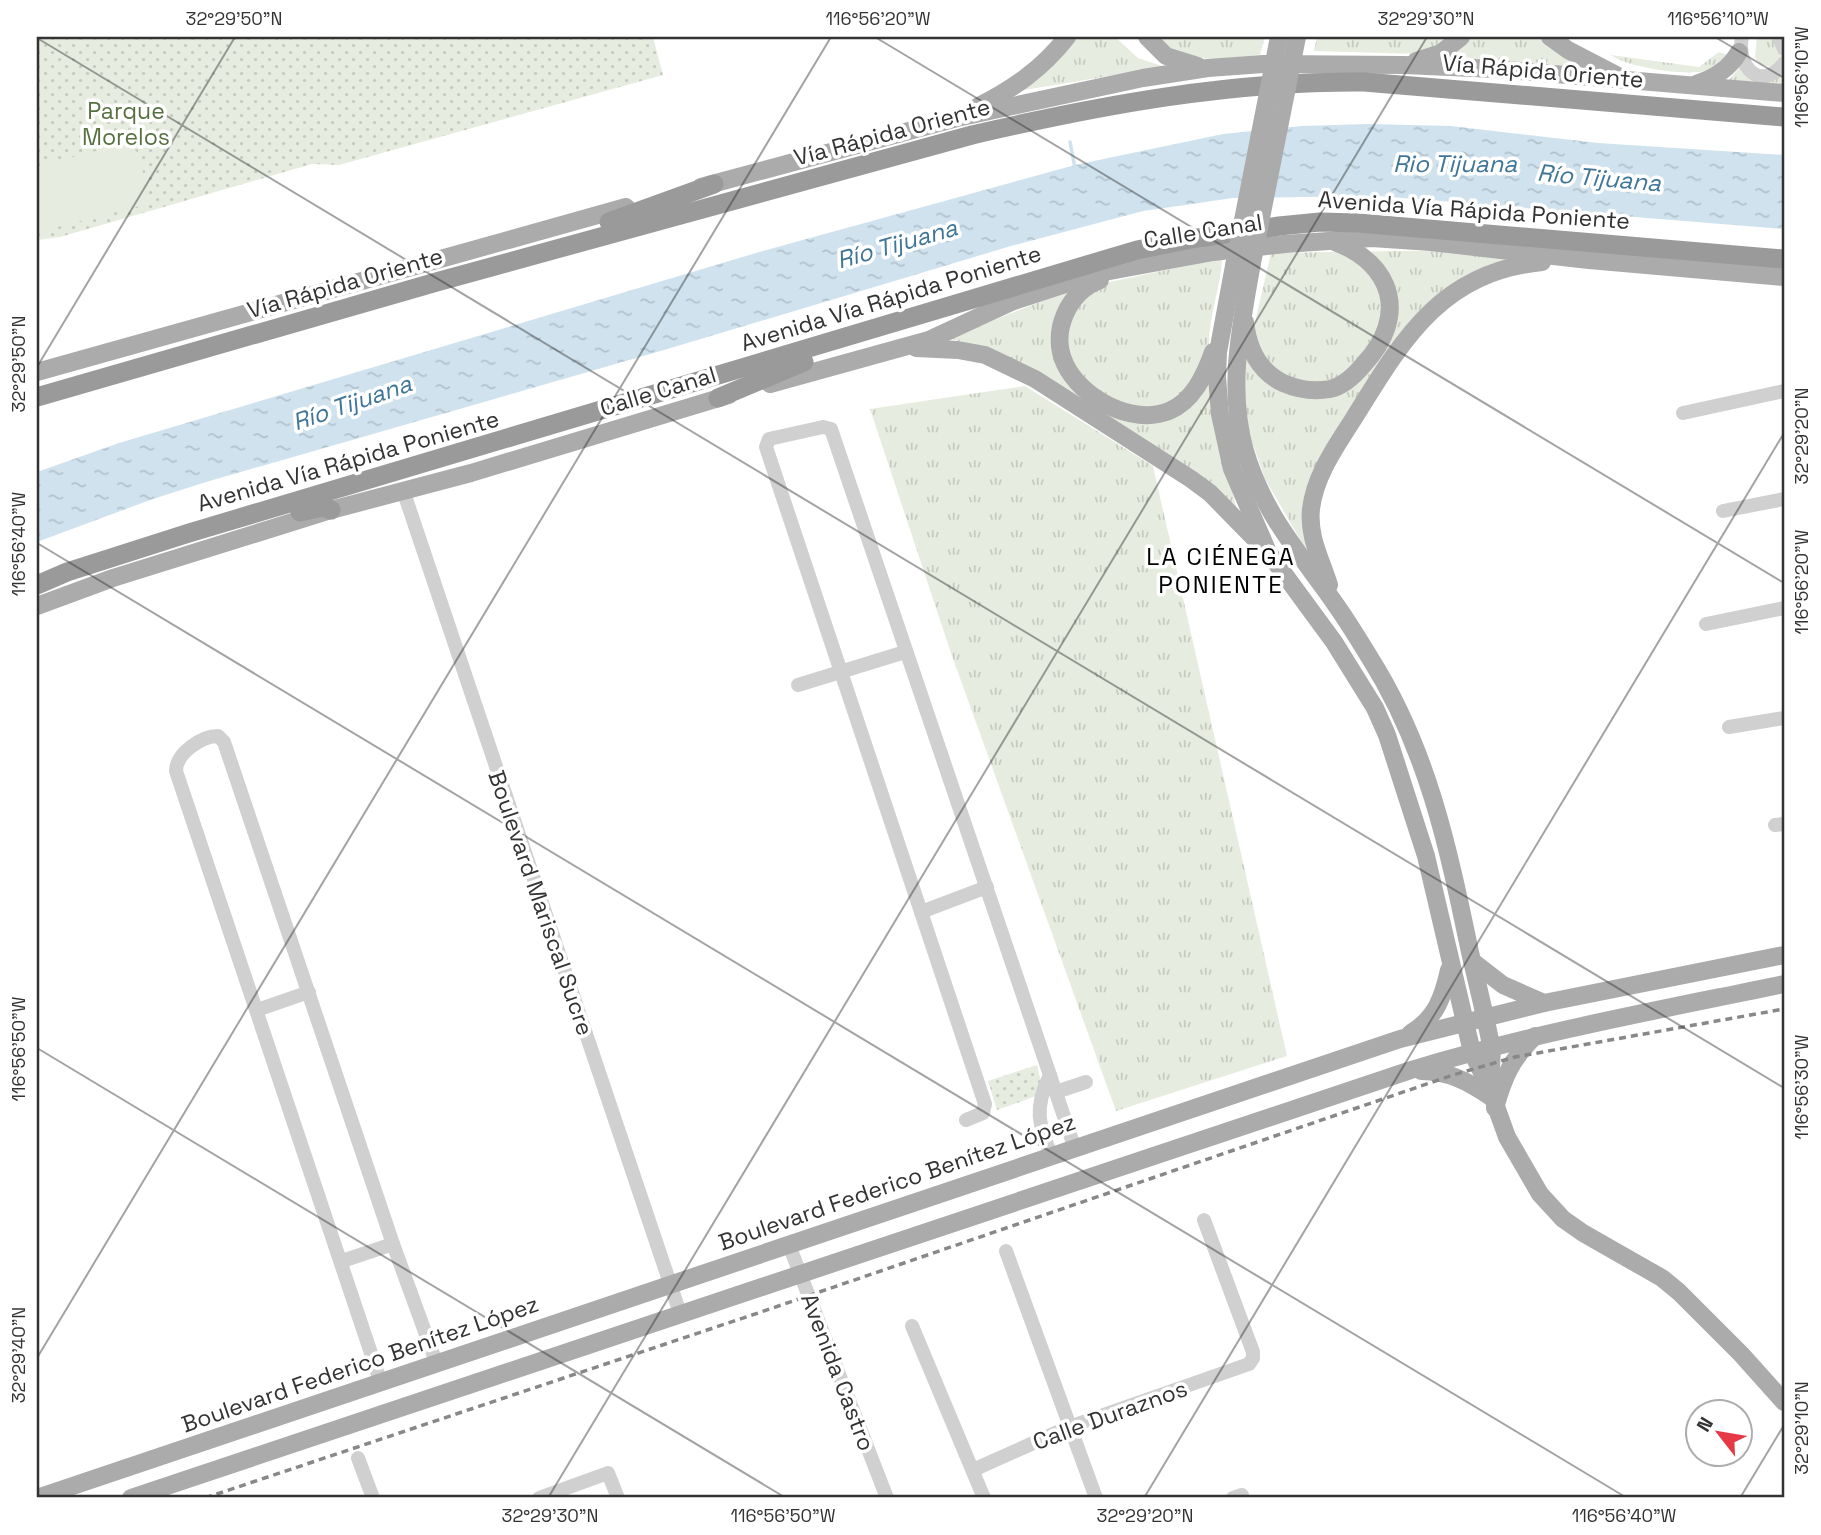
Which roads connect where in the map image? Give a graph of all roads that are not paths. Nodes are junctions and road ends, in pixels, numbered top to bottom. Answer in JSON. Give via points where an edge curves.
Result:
{"nodes":[{"id":1,"x":1146,"y":37,"type":"edge"},
{"id":2,"x":1279,"y":37,"type":"edge"},
{"id":3,"x":1297,"y":37,"type":"edge"},
{"id":4,"x":1461,"y":37,"type":"edge"},
{"id":5,"x":1550,"y":37,"type":"edge"},
{"id":6,"x":1779,"y":37,"type":"edge"},
{"id":7,"x":1066,"y":38,"type":"edge"},
{"id":8,"x":1741,"y":44,"type":"edge"},
{"id":9,"x":1784,"y":49,"type":"edge"},
{"id":10,"x":1784,"y":64,"type":"edge"},
{"id":11,"x":1404,"y":65,"type":"junction"},
{"id":12,"x":1208,"y":68,"type":"junction"},
{"id":13,"x":1629,"y":82,"type":"junction"},
{"id":14,"x":1689,"y":86,"type":"junction"},
{"id":15,"x":1784,"y":93,"type":"edge"},
{"id":16,"x":1784,"y":117,"type":"edge"},
{"id":17,"x":957,"y":118,"type":"junction"},
{"id":18,"x":714,"y":184,"type":"junction"},
{"id":19,"x":1328,"y":240,"type":"junction"},
{"id":20,"x":1738,"y":256,"type":"junction"},
{"id":21,"x":1784,"y":259,"type":"edge"},
{"id":22,"x":1589,"y":260,"type":"junction"},
{"id":23,"x":1243,"y":264,"type":"junction"},
{"id":24,"x":1135,"y":266,"type":"junction"},
{"id":25,"x":1784,"y":267,"type":"edge"},
{"id":26,"x":1784,"y":277,"type":"edge"},
{"id":27,"x":440,"y":281,"type":"junction"},
{"id":28,"x":1244,"y":308,"type":"junction"},
{"id":29,"x":897,"y":323,"type":"junction"},
{"id":30,"x":1223,"y":326,"type":"junction"},
{"id":31,"x":898,"y":348,"type":"junction"},
{"id":32,"x":37,"y":372,"type":"edge"},
{"id":33,"x":1784,"y":391,"type":"edge"},
{"id":34,"x":37,"y":397,"type":"edge"},
{"id":35,"x":718,"y":398,"type":"junction"},
{"id":36,"x":1683,"y":412,"type":"dead end"},
{"id":37,"x":404,"y":492,"type":"junction"},
{"id":38,"x":1784,"y":499,"type":"edge"},
{"id":39,"x":331,"y":510,"type":"junction"},
{"id":40,"x":1723,"y":511,"type":"dead end"},
{"id":41,"x":189,"y":533,"type":"junction"},
{"id":42,"x":1268,"y":552,"type":"junction"},
{"id":43,"x":67,"y":572,"type":"junction"},
{"id":44,"x":37,"y":585,"type":"edge"},
{"id":45,"x":37,"y":593,"type":"edge"},
{"id":46,"x":1336,"y":605,"type":"junction"},
{"id":47,"x":37,"y":606,"type":"edge"},
{"id":48,"x":1784,"y":608,"type":"edge"},
{"id":49,"x":1706,"y":624,"type":"dead end"},
{"id":50,"x":905,"y":652,"type":"junction"},
{"id":51,"x":841,"y":671,"type":"junction"},
{"id":52,"x":798,"y":685,"type":"dead end"},
{"id":53,"x":1784,"y":718,"type":"edge"},
{"id":54,"x":1729,"y":727,"type":"dead end"},
{"id":55,"x":987,"y":887,"type":"junction"},
{"id":56,"x":921,"y":912,"type":"junction"},
{"id":57,"x":1784,"y":955,"type":"edge"},
{"id":58,"x":1472,"y":961,"type":"junction"},
{"id":59,"x":1450,"y":963,"type":"junction"},
{"id":60,"x":1699,"y":971,"type":"junction"},
{"id":61,"x":1784,"y":984,"type":"edge"},
{"id":62,"x":309,"y":992,"type":"junction"},
{"id":63,"x":1703,"y":1001,"type":"junction"},
{"id":64,"x":1544,"y":1003,"type":"junction"},
{"id":65,"x":257,"y":1010,"type":"junction"},
{"id":66,"x":1484,"y":1017,"type":"junction"},
{"id":67,"x":1465,"y":1022,"type":"junction"},
{"id":68,"x":1535,"y":1036,"type":"junction"},
{"id":69,"x":1400,"y":1039,"type":"junction"},
{"id":70,"x":1491,"y":1047,"type":"junction"},
{"id":71,"x":1472,"y":1052,"type":"junction"},
{"id":72,"x":1410,"y":1070,"type":"junction"},
{"id":73,"x":1050,"y":1074,"type":"junction"},
{"id":74,"x":1086,"y":1082,"type":"dead end"},
{"id":75,"x":1056,"y":1092,"type":"junction"},
{"id":76,"x":1492,"y":1097,"type":"junction"},
{"id":77,"x":966,"y":1120,"type":"dead end"},
{"id":78,"x":1075,"y":1149,"type":"junction"},
{"id":79,"x":1052,"y":1157,"type":"junction"},
{"id":80,"x":1204,"y":1220,"type":"dead end"},
{"id":81,"x":393,"y":1244,"type":"junction"},
{"id":82,"x":789,"y":1245,"type":"junction"},
{"id":83,"x":1006,"y":1251,"type":"dead end"},
{"id":84,"x":342,"y":1261,"type":"junction"},
{"id":85,"x":800,"y":1274,"type":"junction"},
{"id":86,"x":670,"y":1284,"type":"junction"},
{"id":87,"x":680,"y":1313,"type":"junction"},
{"id":88,"x":912,"y":1326,"type":"dead end"},
{"id":89,"x":436,"y":1362,"type":"junction"},
{"id":90,"x":380,"y":1382,"type":"junction"},
{"id":91,"x":1784,"y":1402,"type":"edge"},
{"id":92,"x":1069,"y":1427,"type":"junction"},
{"id":93,"x":358,"y":1458,"type":"dead end"},
{"id":94,"x":973,"y":1470,"type":"junction"},
{"id":95,"x":37,"y":1498,"type":"edge"},
{"id":96,"x":131,"y":1498,"type":"edge"},
{"id":97,"x":373,"y":1498,"type":"edge"},
{"id":98,"x":539,"y":1498,"type":"edge"},
{"id":99,"x":618,"y":1498,"type":"edge"},
{"id":100,"x":887,"y":1498,"type":"edge"},
{"id":101,"x":982,"y":1498,"type":"edge"},
{"id":102,"x":1096,"y":1498,"type":"edge"}],
"edges":[{"from":1,"to":12,"type":"main road","via":[[1166,56]]},
{"from":2,"to":23,"type":"main road","bridge":true},
{"from":3,"to":23,"type":"main road","bridge":true},
{"from":4,"to":11,"type":"main road","via":[[1441,53]]},
{"from":5,"to":13,"type":"main road"},
{"from":6,"to":9,"type":"street"},
{"from":7,"to":17,"type":"main road","via":[[1021,83]]},
{"from":8,"to":10,"type":"street","via":[[1750,70],[1760,76],[1770,75]]},
{"from":8,"to":14,"type":"main road","via":[[1733,62],[1718,75]]},
{"from":11,"to":12,"type":"main road"},
{"from":11,"to":13,"type":"main road"},
{"from":12,"to":17,"type":"main road"},
{"from":13,"to":14,"type":"main road"},
{"from":14,"to":15,"type":"main road"},
{"from":16,"to":27,"type":"highway","name":"Vía Rápida Oriente","via":[[1364,82],[1241,86],[1108,106],[972,135]]},
{"from":17,"to":18,"type":"main road"},
{"from":18,"to":27,"type":"highway","via":[[499,256]]},
{"from":18,"to":32,"type":"main road"},
{"from":19,"to":22,"type":"main road","name":"Calle Canal","via":[[1431,242]]},
{"from":19,"to":24,"type":"main road","name":"Calle Canal","via":[[1213,251]]},
{"from":19,"to":28,"type":"main road","via":[[1364,257],[1388,292],[1386,330],[1356,374],[1332,389],[1290,386],[1278,380],[1252,352]]},
{"from":20,"to":21,"type":"highway","name":"Avenida Vía Rápida Poniente"},
{"from":20,"to":25,"type":"highway"},
{"from":20,"to":29,"type":"highway","name":"Avenida Vía Rápida Poniente","via":[[1476,231],[1307,223],[1137,250]]},
{"from":22,"to":26,"type":"main road"},
{"from":22,"to":46,"type":"main road","via":[[1525,263],[1478,279],[1435,306],[1405,338],[1315,488],[1311,509],[1315,551]]},
{"from":23,"to":28,"type":"main road"},
{"from":23,"to":30,"type":"main road"},
{"from":24,"to":30,"type":"main road","via":[[1093,282],[1065,312],[1062,355],[1071,374],[1089,393],[1122,411],[1170,411],[1206,373]]},
{"from":24,"to":31,"type":"main road","name":"Calle Canal","via":[[1064,283],[929,340]]},
{"from":27,"to":34,"type":"highway","name":"Vía Rápida Oriente"},
{"from":28,"to":46,"type":"main road","via":[[1236,388],[1244,450],[1267,508]]},
{"from":29,"to":35,"type":"highway"},
{"from":29,"to":41,"type":"highway","name":"Avenida Vía Rápida Poniente"},
{"from":30,"to":42,"type":"main road","via":[[1217,377],[1224,439]]},
{"from":31,"to":35,"type":"main road","name":"Calle Canal"},
{"from":31,"to":42,"type":"main road","via":[[985,355],[1035,379],[1191,478]]},
{"from":33,"to":36,"type":"street"},
{"from":35,"to":37,"type":"main road","name":"Calle Canal"},
{"from":37,"to":39,"type":"main road","name":"Calle Canal"},
{"from":37,"to":86,"type":"street","name":"Boulevard Mariscal Sucre"},
{"from":38,"to":40,"type":"street"},
{"from":39,"to":41,"type":"highway","via":[[314,509],[214,534]]},
{"from":39,"to":47,"type":"main road","name":"Calle Canal"},
{"from":41,"to":43,"type":"highway","name":"Avenida Vía Rápida Poniente"},
{"from":42,"to":59,"type":"main road","via":[[1334,642],[1387,735],[1426,856]]},
{"from":43,"to":44,"type":"highway","name":"Avenida Vía Rápida Poniente"},
{"from":43,"to":45,"type":"highway"},
{"from":46,"to":58,"type":"main road","via":[[1392,695],[1425,769]]},
{"from":48,"to":49,"type":"street"},
{"from":50,"to":51,"type":"street"},
{"from":50,"to":51,"type":"street","via":[[831,429],[769,439],[766,447]]},
{"from":50,"to":55,"type":"street"},
{"from":51,"to":52,"type":"street"},
{"from":51,"to":56,"type":"street"},
{"from":53,"to":54,"type":"street"},
{"from":55,"to":56,"type":"street"},
{"from":55,"to":73,"type":"street"},
{"from":56,"to":77,"type":"street","via":[[985,1104],[983,1113]]},
{"from":57,"to":60,"type":"main road","name":"Boulevard Federico Benítez López"},
{"from":58,"to":64,"type":"main road","via":[[1503,985]]},
{"from":58,"to":66,"type":"main road"},
{"from":59,"to":67,"type":"main road"},
{"from":59,"to":69,"type":"main road","via":[[1442,1001],[1423,1024]]},
{"from":60,"to":63,"type":"main road"},
{"from":60,"to":64,"type":"main road","name":"Boulevard Federico Benítez López"},
{"from":61,"to":63,"type":"main road"},
{"from":62,"to":65,"type":"street"},
{"from":62,"to":65,"type":"street","via":[[224,742],[218,736],[208,738],[182,754],[176,771]]},
{"from":62,"to":81,"type":"street"},
{"from":63,"to":68,"type":"main road"},
{"from":64,"to":66,"type":"main road","name":"Boulevard Federico Benítez López"},
{"from":65,"to":84,"type":"street"},
{"from":66,"to":67,"type":"main road","name":"Boulevard Federico Benítez López"},
{"from":66,"to":70,"type":"main road"},
{"from":67,"to":69,"type":"main road","name":"Boulevard Federico Benítez López"},
{"from":67,"to":71,"type":"main road"},
{"from":68,"to":70,"type":"main road"},
{"from":68,"to":76,"type":"main road","via":[[1515,1058]]},
{"from":69,"to":78,"type":"main road","name":"Boulevard Federico Benítez López"},
{"from":70,"to":71,"type":"main road"},
{"from":70,"to":76,"type":"main road"},
{"from":71,"to":72,"type":"main road"},
{"from":71,"to":76,"type":"main road"},
{"from":72,"to":76,"type":"main road","via":[[1453,1075]]},
{"from":72,"to":85,"type":"main road"},
{"from":73,"to":75,"type":"street"},
{"from":73,"to":79,"type":"street","via":[[1038,1110]]},
{"from":74,"to":75,"type":"street"},
{"from":75,"to":78,"type":"street"},
{"from":76,"to":91,"type":"main road","via":[[1526,1173],[1563,1219],[1679,1292]]},
{"from":78,"to":79,"type":"main road","name":"Boulevard Federico Benítez López"},
{"from":79,"to":82,"type":"main road","name":"Boulevard Federico Benítez López"},
{"from":80,"to":92,"type":"street","name":"Calle Duraznos","via":[[1253,1358],[1249,1364]]},
{"from":81,"to":84,"type":"street"},
{"from":81,"to":89,"type":"street"},
{"from":82,"to":85,"type":"street","name":"Avenida Castro"},
{"from":82,"to":86,"type":"main road","name":"Boulevard Federico Benítez López"},
{"from":83,"to":92,"type":"street"},
{"from":84,"to":90,"type":"street"},
{"from":85,"to":87,"type":"main road"},
{"from":85,"to":100,"type":"street","name":"Avenida Castro"},
{"from":86,"to":87,"type":"street","name":"Boulevard Mariscal Sucre"},
{"from":86,"to":89,"type":"main road","name":"Boulevard Federico Benítez López"},
{"from":87,"to":96,"type":"main road"},
{"from":88,"to":94,"type":"street"},
{"from":89,"to":90,"type":"main road","name":"Boulevard Federico Benítez López"},
{"from":90,"to":95,"type":"main road","name":"Boulevard Federico Benítez López"},
{"from":92,"to":94,"type":"street","name":"Calle Duraznos"},
{"from":92,"to":102,"type":"street"},
{"from":93,"to":97,"type":"street"},
{"from":94,"to":101,"type":"street"},
{"from":98,"to":99,"type":"street","via":[[608,1473]]}]}
